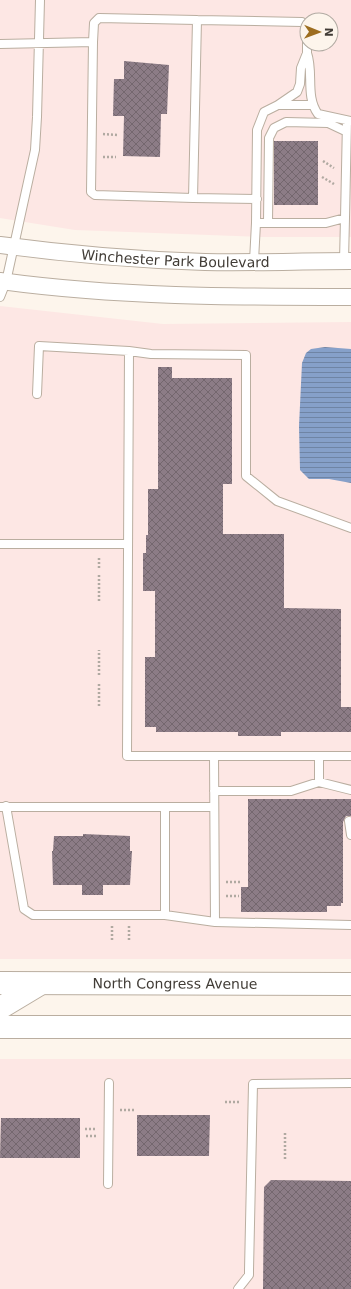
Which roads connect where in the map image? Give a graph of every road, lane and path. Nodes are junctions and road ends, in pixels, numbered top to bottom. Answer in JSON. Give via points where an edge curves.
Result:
{"nodes":[{"id":1,"x":40,"y":0,"type":"edge"},
{"id":2,"x":197,"y":20,"type":"junction"},
{"id":3,"x":299,"y":22,"type":"edge"},
{"id":4,"x":39,"y":42,"type":"junction"},
{"id":5,"x":94,"y":42,"type":"junction"},
{"id":6,"x":0,"y":44,"type":"edge"},
{"id":7,"x":307,"y":53,"type":"joint"},
{"id":8,"x":278,"y":105,"type":"junction"},
{"id":9,"x":311,"y":105,"type":"junction"},
{"id":10,"x":349,"y":121,"type":"edge"},
{"id":11,"x":345,"y":131,"type":"junction"},
{"id":12,"x":102,"y":134,"type":"dead end"},
{"id":13,"x":117,"y":134,"type":"dead end"},
{"id":14,"x":102,"y":157,"type":"dead end"},
{"id":15,"x":116,"y":157,"type":"dead end"},
{"id":16,"x":323,"y":161,"type":"dead end"},
{"id":17,"x":338,"y":170,"type":"dead end"},
{"id":18,"x":322,"y":177,"type":"dead end"},
{"id":19,"x":338,"y":186,"type":"dead end"},
{"id":20,"x":193,"y":198,"type":"junction"},
{"id":21,"x":257,"y":199,"type":"junction"},
{"id":22,"x":345,"y":218,"type":"junction"},
{"id":23,"x":256,"y":222,"type":"junction"},
{"id":24,"x":268,"y":222,"type":"junction"},
{"id":25,"x":7,"y":246,"type":"edge"},
{"id":26,"x":254,"y":261,"type":"junction"},
{"id":27,"x":347,"y":261,"type":"edge"},
{"id":28,"x":3,"y":282,"type":"edge"},
{"id":29,"x":0,"y":297,"type":"edge"},
{"id":30,"x":351,"y":297,"type":"edge"},
{"id":31,"x":129,"y":351,"type":"junction"},
{"id":32,"x":37,"y":394,"type":"dead end"},
{"id":33,"x":351,"y":528,"type":"edge"},
{"id":34,"x":0,"y":544,"type":"edge"},
{"id":35,"x":128,"y":544,"type":"junction"},
{"id":36,"x":99,"y":554,"type":"dead end"},
{"id":37,"x":99,"y":568,"type":"dead end"},
{"id":38,"x":99,"y":576,"type":"dead end"},
{"id":39,"x":99,"y":601,"type":"dead end"},
{"id":40,"x":99,"y":650,"type":"dead end"},
{"id":41,"x":99,"y":675,"type":"dead end"},
{"id":42,"x":99,"y":683,"type":"dead end"},
{"id":43,"x":99,"y":706,"type":"dead end"},
{"id":44,"x":214,"y":756,"type":"junction"},
{"id":45,"x":319,"y":756,"type":"junction"},
{"id":46,"x":351,"y":756,"type":"edge"},
{"id":47,"x":319,"y":782,"type":"junction"},
{"id":48,"x":350,"y":790,"type":"edge"},
{"id":49,"x":214,"y":791,"type":"junction"},
{"id":50,"x":350,"y":800,"type":"dead end"},
{"id":51,"x":3,"y":807,"type":"edge"},
{"id":52,"x":165,"y":807,"type":"junction"},
{"id":53,"x":214,"y":807,"type":"junction"},
{"id":54,"x":349,"y":822,"type":"dead end"},
{"id":55,"x":351,"y":835,"type":"edge"},
{"id":56,"x":225,"y":882,"type":"dead end"},
{"id":57,"x":240,"y":882,"type":"dead end"},
{"id":58,"x":225,"y":896,"type":"dead end"},
{"id":59,"x":239,"y":896,"type":"dead end"},
{"id":60,"x":165,"y":915,"type":"junction"},
{"id":61,"x":215,"y":922,"type":"junction"},
{"id":62,"x":351,"y":924,"type":"edge"},
{"id":63,"x":129,"y":925,"type":"dead end"},
{"id":64,"x":112,"y":926,"type":"dead end"},
{"id":65,"x":112,"y":940,"type":"dead end"},
{"id":66,"x":128,"y":940,"type":"dead end"},
{"id":67,"x":0,"y":983,"type":"edge"},
{"id":68,"x":41,"y":983,"type":"junction"},
{"id":69,"x":351,"y":984,"type":"edge"},
{"id":70,"x":0,"y":1008,"type":"edge"},
{"id":71,"x":0,"y":1027,"type":"edge"},
{"id":72,"x":351,"y":1027,"type":"edge"},
{"id":73,"x":109,"y":1083,"type":"dead end"},
{"id":74,"x":351,"y":1083,"type":"edge"},
{"id":75,"x":225,"y":1102,"type":"dead end"},
{"id":76,"x":244,"y":1102,"type":"dead end"},
{"id":77,"x":119,"y":1110,"type":"dead end"},
{"id":78,"x":134,"y":1110,"type":"dead end"},
{"id":79,"x":85,"y":1129,"type":"dead end"},
{"id":80,"x":285,"y":1132,"type":"dead end"},
{"id":81,"x":86,"y":1136,"type":"dead end"},
{"id":82,"x":285,"y":1159,"type":"dead end"},
{"id":83,"x":108,"y":1184,"type":"dead end"},
{"id":84,"x":238,"y":1289,"type":"edge"}],
"edges":[{"from":1,"to":4,"type":"lane"},
{"from":2,"to":3,"type":"lane"},
{"from":2,"to":5,"type":"lane","via":[[99,18],[94,23]]},
{"from":2,"to":20,"type":"lane"},
{"from":4,"to":5,"type":"lane"},
{"from":4,"to":6,"type":"lane"},
{"from":4,"to":25,"type":"lane","via":[[35,150]]},
{"from":5,"to":20,"type":"lane","via":[[91,192],[95,195]]},
{"from":7,"to":8,"type":"lane","via":[[301,68],[297,92]]},
{"from":7,"to":9,"type":"lane","via":[[310,63]]},
{"from":8,"to":9,"type":"lane"},
{"from":8,"to":21,"type":"lane","via":[[264,112],[257,130]]},
{"from":9,"to":10,"type":"lane","via":[[318,114]]},
{"from":10,"to":11,"type":"lane"},
{"from":11,"to":22,"type":"lane"},
{"from":11,"to":24,"type":"lane","via":[[328,123],[286,122],[274,128],[269,138]]},
{"from":12,"to":13,"type":"path"},
{"from":14,"to":15,"type":"path"},
{"from":16,"to":17,"type":"path"},
{"from":18,"to":19,"type":"path"},
{"from":20,"to":21,"type":"lane"},
{"from":21,"to":23,"type":"lane"},
{"from":22,"to":24,"type":"lane","via":[[326,223]]},
{"from":22,"to":27,"type":"lane"},
{"from":23,"to":24,"type":"lane"},
{"from":23,"to":26,"type":"lane"},
{"from":25,"to":26,"type":"street","name":"Winchester Park Boulevard","via":[[146,259]]},
{"from":25,"to":28,"type":"lane"},
{"from":26,"to":27,"type":"street","name":"Winchester Park Boulevard"},
{"from":28,"to":29,"type":"lane"},
{"from":28,"to":30,"type":"street","via":[[82,291],[207,298]]},
{"from":31,"to":32,"type":"lane","via":[[39,346]]},
{"from":31,"to":33,"type":"lane","via":[[151,354],[246,355],[246,476],[277,501]]},
{"from":31,"to":35,"type":"lane"},
{"from":34,"to":35,"type":"lane"},
{"from":35,"to":44,"type":"lane","via":[[128,756]]},
{"from":36,"to":37,"type":"path"},
{"from":38,"to":39,"type":"path"},
{"from":40,"to":41,"type":"path"},
{"from":42,"to":43,"type":"path"},
{"from":44,"to":45,"type":"lane"},
{"from":44,"to":49,"type":"lane"},
{"from":45,"to":46,"type":"lane"},
{"from":45,"to":47,"type":"lane"},
{"from":47,"to":48,"type":"lane"},
{"from":47,"to":49,"type":"lane","via":[[291,791]]},
{"from":48,"to":50,"type":"lane"},
{"from":49,"to":53,"type":"lane"},
{"from":51,"to":52,"type":"lane"},
{"from":51,"to":60,"type":"lane","via":[[24,909],[33,915]]},
{"from":52,"to":53,"type":"lane"},
{"from":52,"to":60,"type":"lane"},
{"from":53,"to":61,"type":"lane"},
{"from":54,"to":55,"type":"lane"},
{"from":56,"to":57,"type":"path"},
{"from":58,"to":59,"type":"path"},
{"from":60,"to":61,"type":"lane"},
{"from":61,"to":62,"type":"lane"},
{"from":63,"to":66,"type":"path"},
{"from":64,"to":65,"type":"path"},
{"from":67,"to":68,"type":"main road","name":"North Congress Avenue"},
{"from":68,"to":69,"type":"main road","name":"North Congress Avenue"},
{"from":68,"to":70,"type":"main road"},
{"from":71,"to":72,"type":"main road"},
{"from":73,"to":83,"type":"lane"},
{"from":74,"to":84,"type":"lane","via":[[253,1084],[249,1275]]},
{"from":75,"to":76,"type":"path"},
{"from":77,"to":78,"type":"path"},
{"from":79,"to":81,"type":"path","via":[[98,1129],[98,1136]]},
{"from":80,"to":82,"type":"path"}]}
